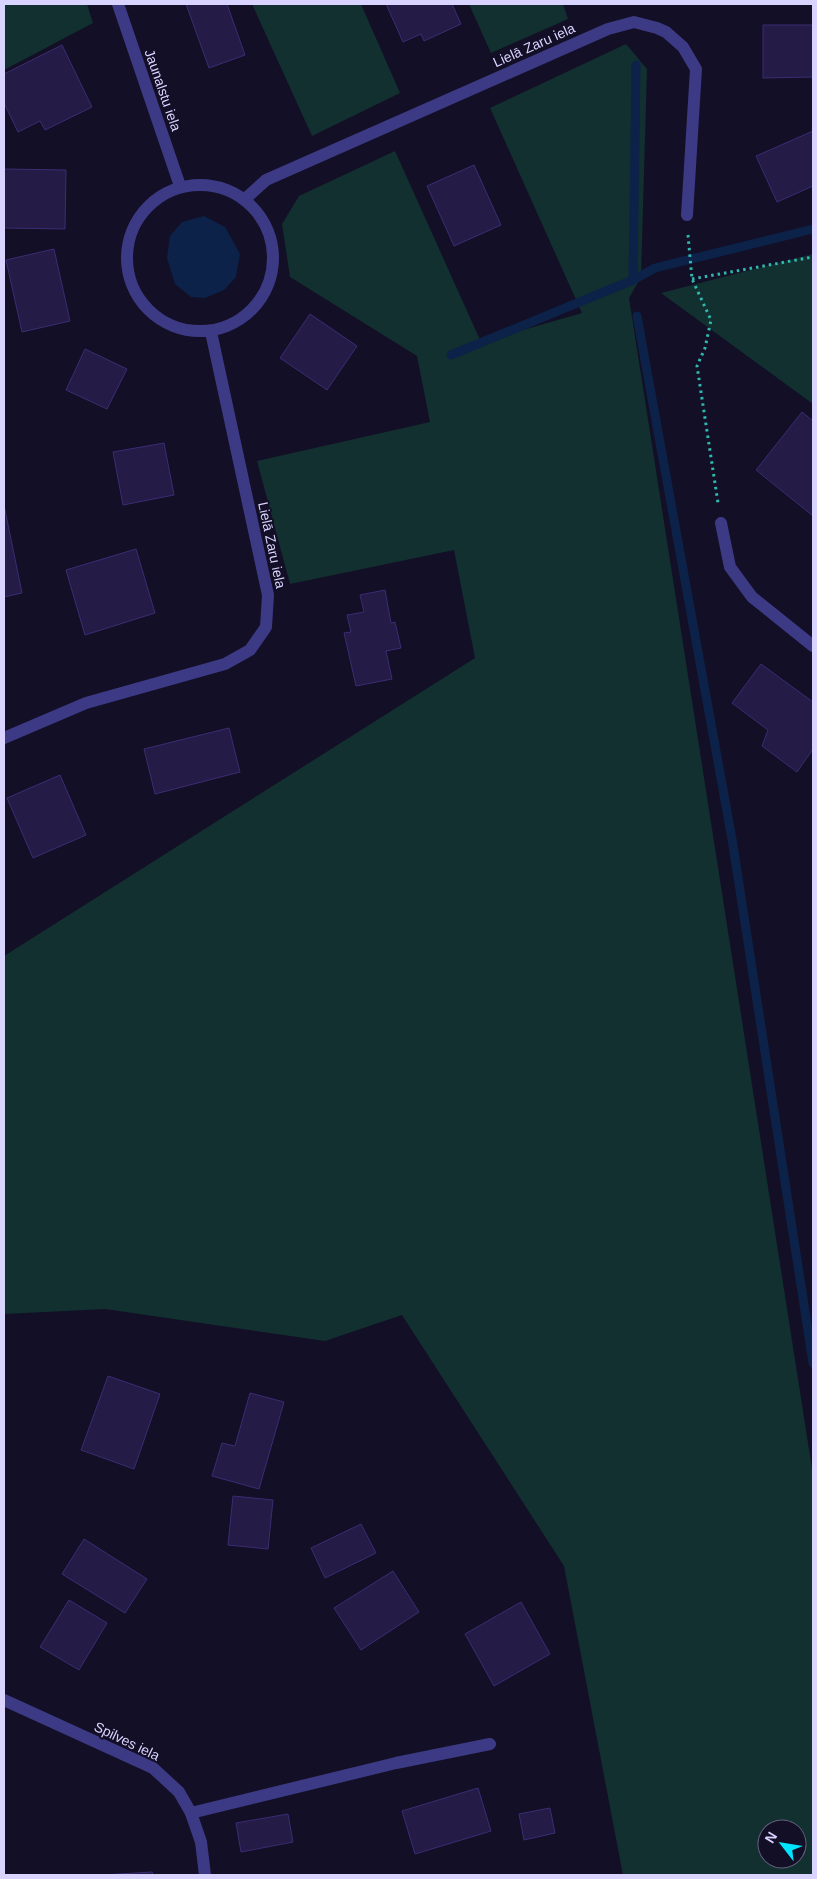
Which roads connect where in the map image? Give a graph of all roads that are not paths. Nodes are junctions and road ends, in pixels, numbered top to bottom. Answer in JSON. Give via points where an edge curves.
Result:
{"nodes":[{"id":1,"x":118,"y":4,"type":"edge"},
{"id":2,"x":180,"y":186,"type":"junction"},
{"id":3,"x":245,"y":199,"type":"junction"},
{"id":4,"x":687,"y":214,"type":"road end"},
{"id":5,"x":211,"y":332,"type":"junction"},
{"id":6,"x":721,"y":523,"type":"road end"},
{"id":7,"x":813,"y":646,"type":"edge"},
{"id":8,"x":4,"y":738,"type":"edge"},
{"id":9,"x":4,"y":1700,"type":"edge"},
{"id":10,"x":490,"y":1744,"type":"dead end"},
{"id":11,"x":191,"y":1813,"type":"junction"},
{"id":12,"x":205,"y":1875,"type":"edge"}],
"edges":[{"from":1,"to":2,"type":"street","name":"Jaunalstu iela"},
{"from":2,"to":3,"type":"street","via":[[214,185]]},
{"from":2,"to":5,"type":"street","via":[[148,205],[128,236],[126,274],[143,307],[166,323],[174,328]]},
{"from":3,"to":4,"type":"street","name":"Lielā Zaru iela","via":[[266,180],[608,28],[634,22],[666,32],[683,47],[696,69]]},
{"from":3,"to":5,"type":"street","via":[[267,226],[274,259],[266,293],[243,319]]},
{"from":5,"to":8,"type":"street","name":"Lielā Zaru iela","via":[[268,595],[266,627],[250,650],[225,664],[86,703]]},
{"from":6,"to":7,"type":"street","via":[[730,567],[752,597]]},
{"from":9,"to":11,"type":"street","name":"Spilves iela","via":[[153,1768],[179,1792]]},
{"from":10,"to":11,"type":"street","via":[[396,1763]]},
{"from":11,"to":12,"type":"street","name":"Spilves iela","via":[[201,1842]]}]}
